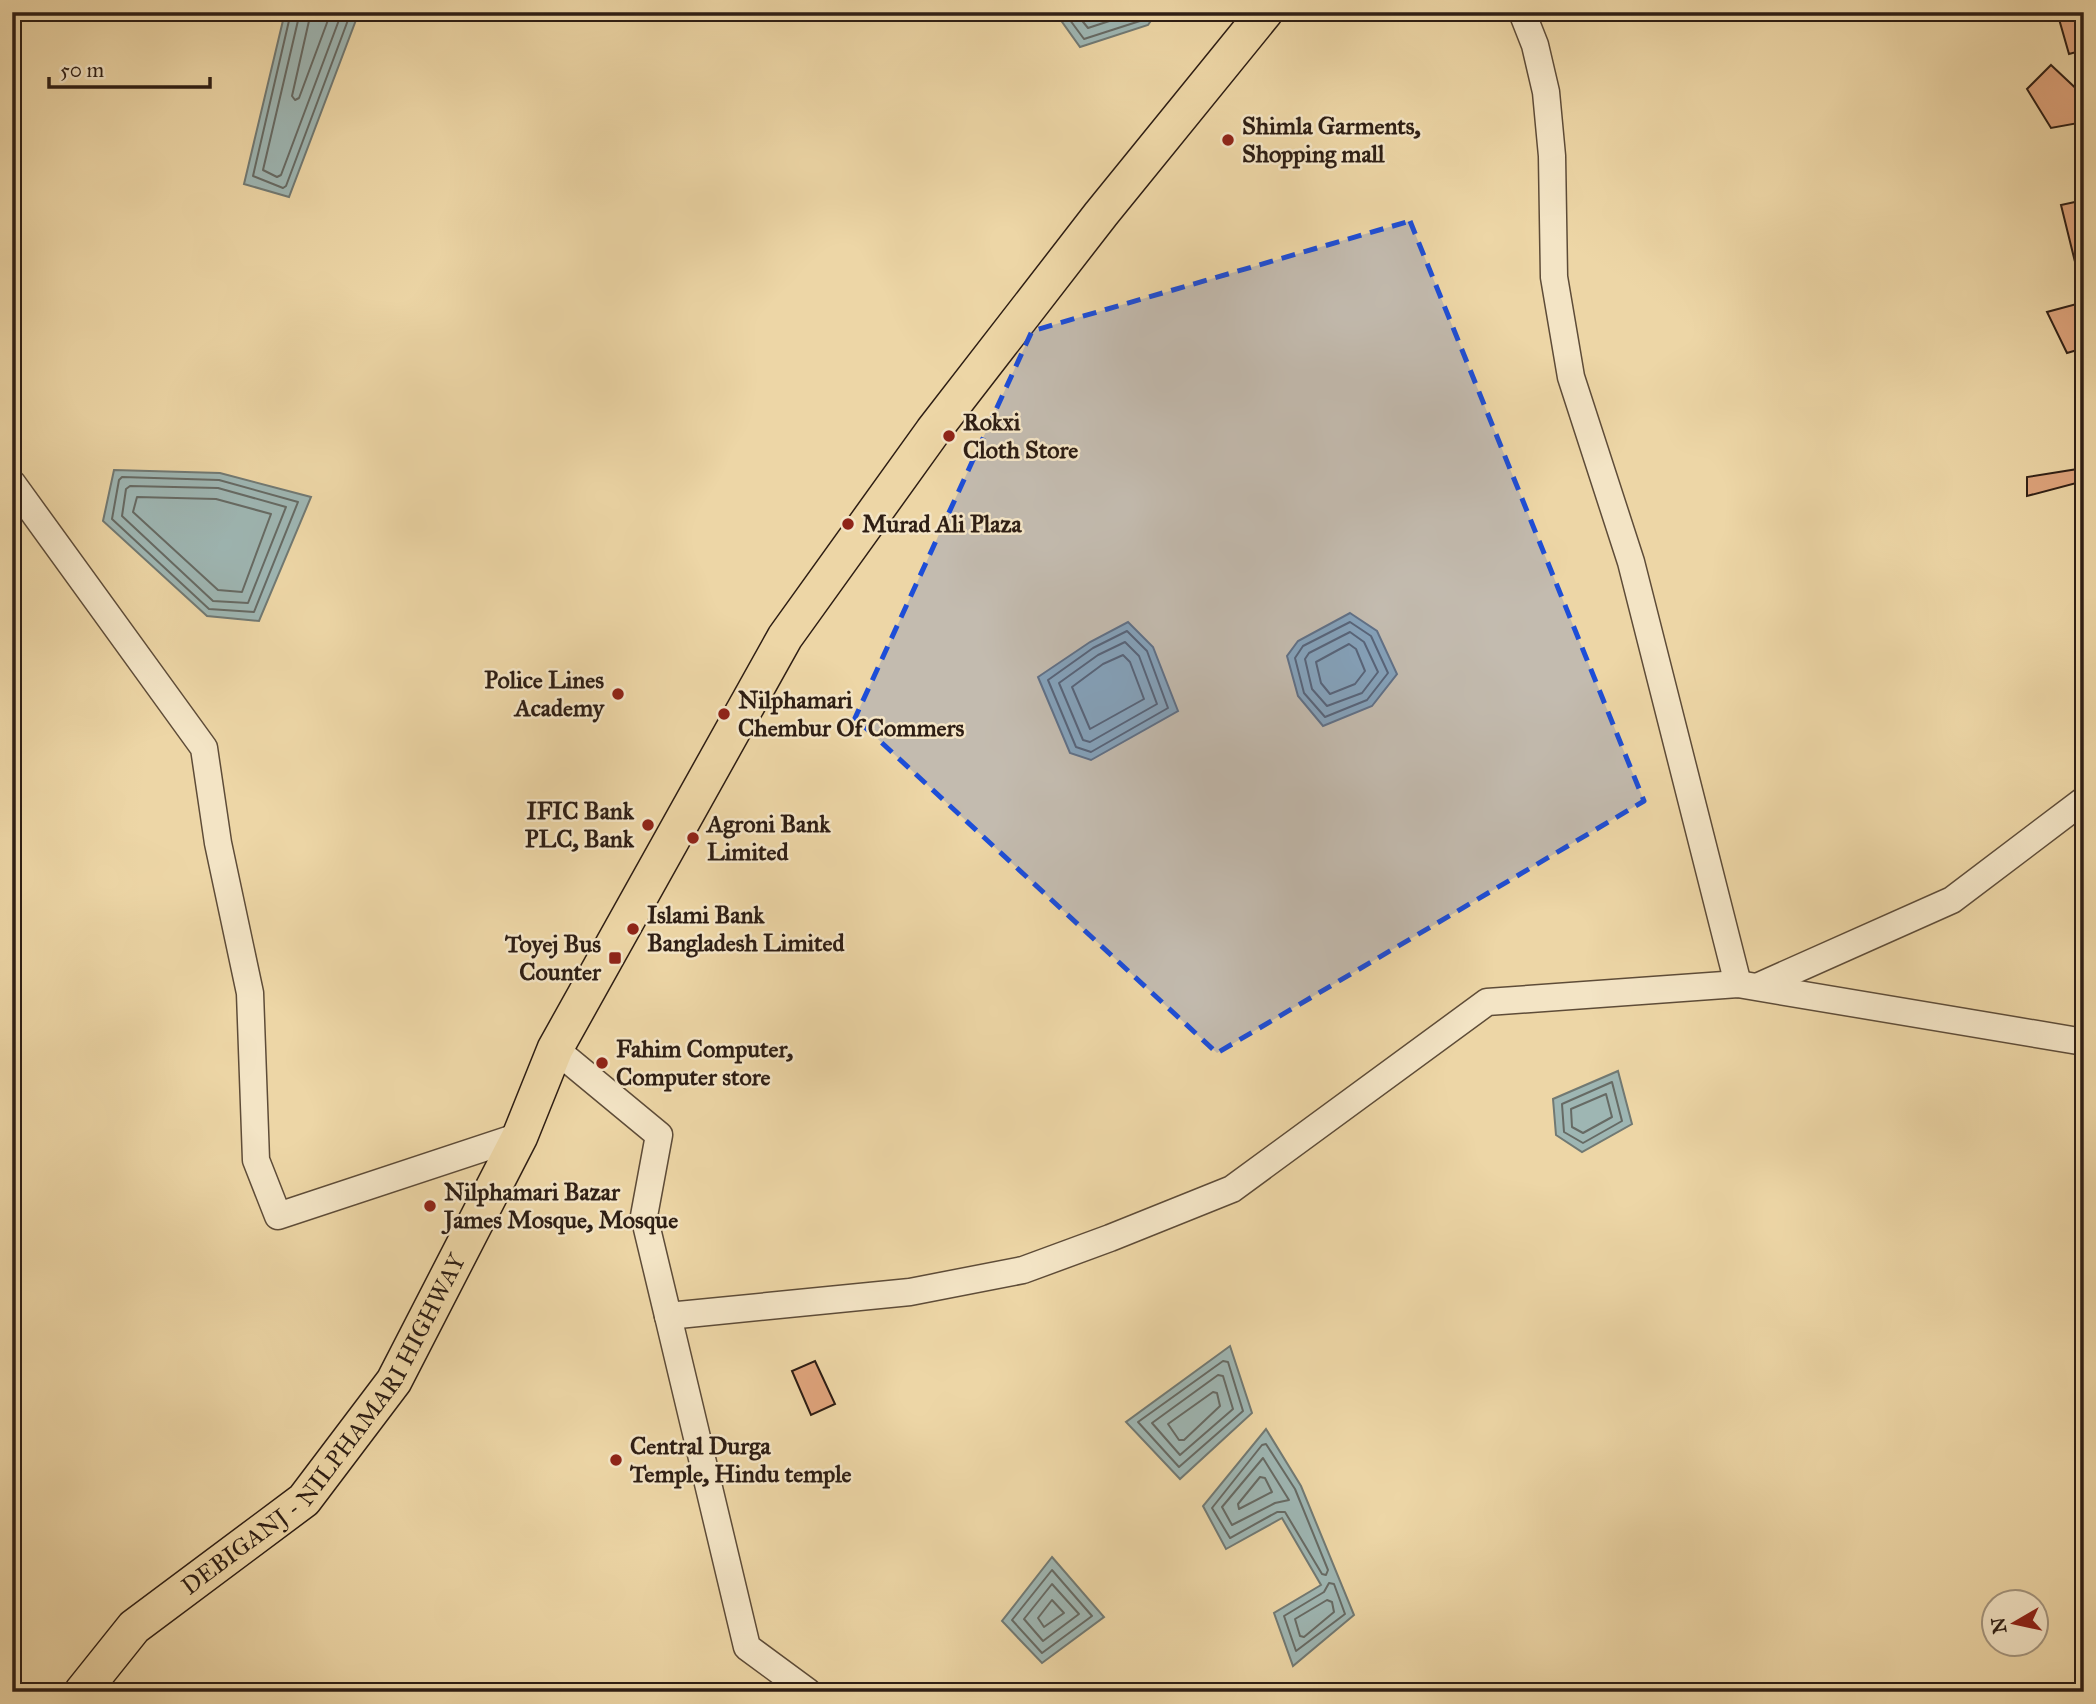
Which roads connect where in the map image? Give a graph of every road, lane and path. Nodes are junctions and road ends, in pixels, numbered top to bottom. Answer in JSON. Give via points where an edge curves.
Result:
{"nodes":[{"id":1,"x":1265,"y":12,"type":"edge"},
{"id":2,"x":1522,"y":12,"type":"edge"},
{"id":3,"x":12,"y":483,"type":"edge"},
{"id":4,"x":2084,"y":800,"type":"edge"},
{"id":5,"x":1748,"y":985,"type":"junction"},
{"id":6,"x":2084,"y":1042,"type":"edge"},
{"id":7,"x":555,"y":1049,"type":"junction"},
{"id":8,"x":520,"y":1136,"type":"junction"},
{"id":9,"x":668,"y":1316,"type":"junction"},
{"id":10,"x":82,"y":1692,"type":"edge"},
{"id":11,"x":808,"y":1692,"type":"edge"}],
"edges":[{"from":1,"to":7,"type":"main road","name":"DEBIGANJ - NILPHAMARI HIGHWAY","via":[[933,431],[785,637]]},
{"from":2,"to":5,"type":"street","via":[[1546,92],[1554,277],[1571,377],[1631,562]]},
{"from":3,"to":8,"type":"street","via":[[204,748],[218,843],[250,993],[256,1160],[278,1216]]},
{"from":4,"to":5,"type":"street","via":[[1952,900]]},
{"from":5,"to":6,"type":"street"},
{"from":5,"to":9,"type":"street","via":[[1487,1002],[1232,1189],[1023,1270],[910,1292]]},
{"from":7,"to":8,"type":"main road","name":"DEBIGANJ - NILPHAMARI HIGHWAY"},
{"from":7,"to":9,"type":"street","via":[[659,1135],[644,1216]]},
{"from":8,"to":10,"type":"main road","name":"DEBIGANJ - NILPHAMARI HIGHWAY","via":[[394,1381],[304,1500],[134,1627]]},
{"from":9,"to":11,"type":"street","via":[[747,1647]]}]}
